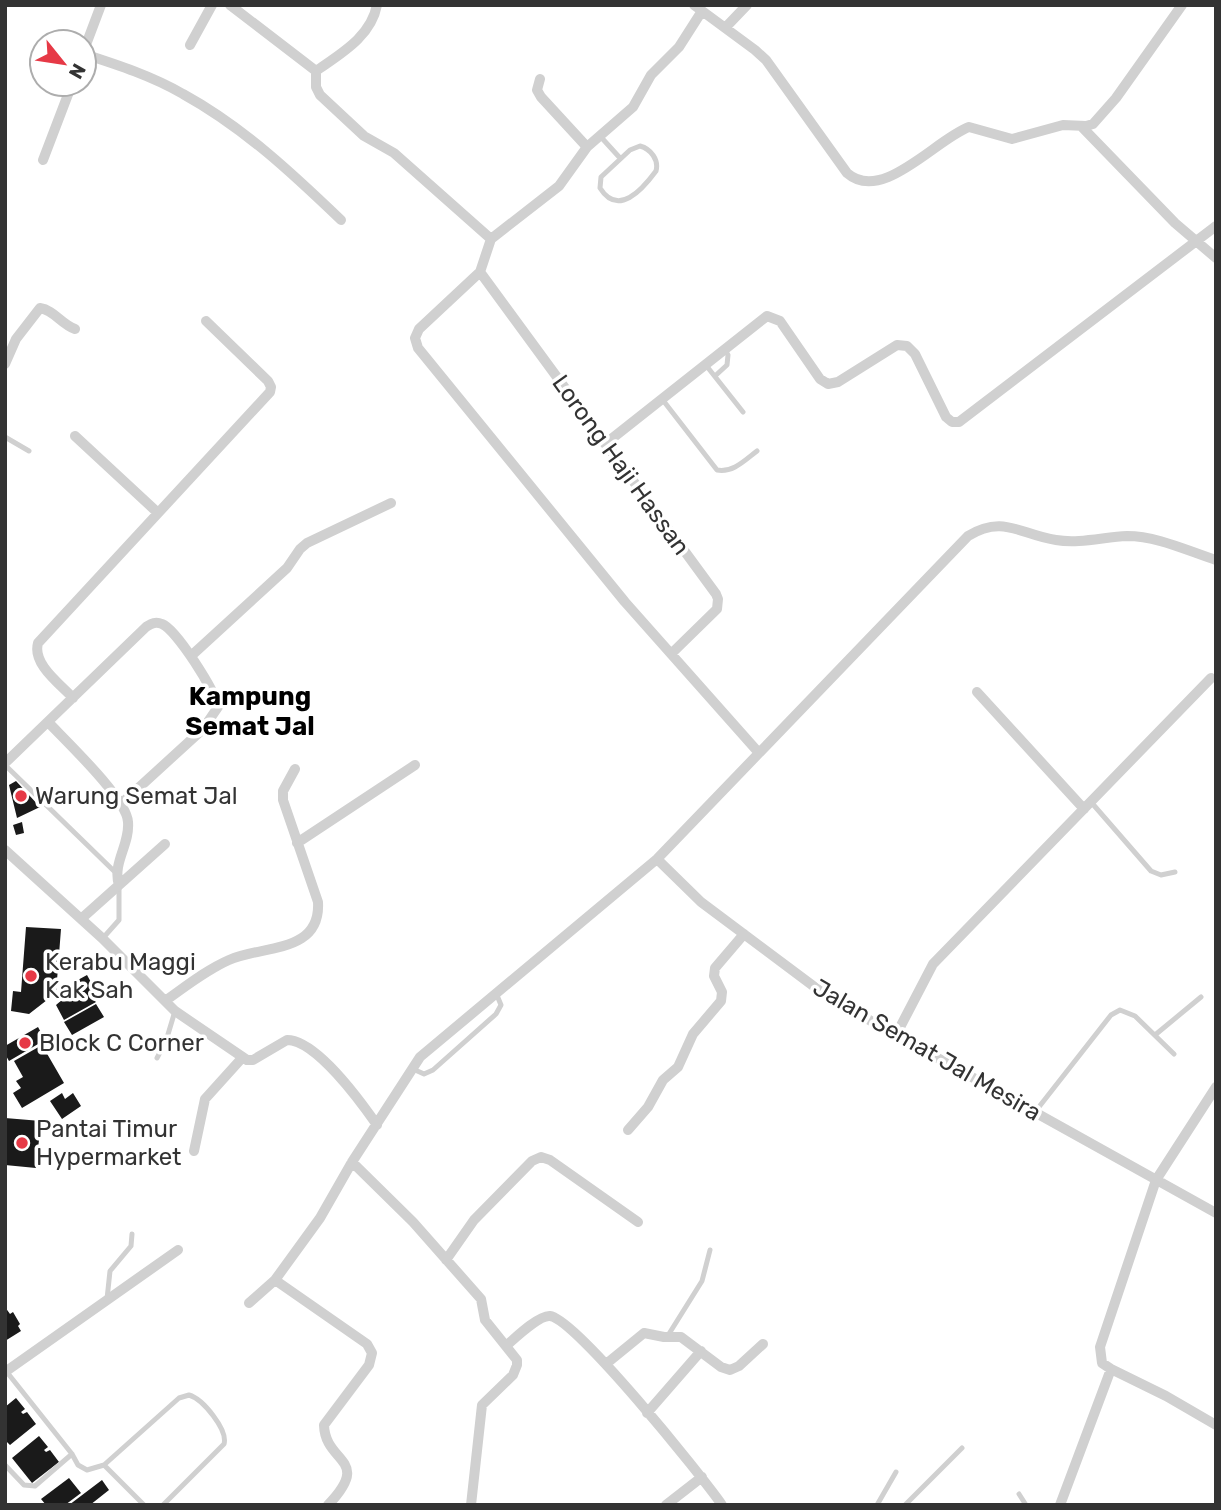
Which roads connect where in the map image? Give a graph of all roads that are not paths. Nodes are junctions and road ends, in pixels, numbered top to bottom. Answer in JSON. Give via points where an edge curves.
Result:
{"nodes":[{"id":1,"x":101,"y":5,"type":"edge"},
{"id":2,"x":212,"y":5,"type":"edge"},
{"id":3,"x":230,"y":5,"type":"edge"},
{"id":4,"x":377,"y":5,"type":"edge"},
{"id":5,"x":747,"y":5,"type":"edge"},
{"id":6,"x":1182,"y":5,"type":"edge"},
{"id":7,"x":698,"y":8,"type":"edge"},
{"id":8,"x":93,"y":28,"type":"edge"},
{"id":9,"x":725,"y":28,"type":"junction"},
{"id":10,"x":190,"y":45,"type":"dead end"},
{"id":11,"x":98,"y":57,"type":"edge"},
{"id":12,"x":316,"y":71,"type":"junction"},
{"id":13,"x":540,"y":79,"type":"dead end"},
{"id":14,"x":67,"y":98,"type":"edge"},
{"id":15,"x":1080,"y":126,"type":"junction"},
{"id":16,"x":600,"y":136,"type":"junction"},
{"id":17,"x":587,"y":147,"type":"junction"},
{"id":18,"x":620,"y":158,"type":"junction"},
{"id":19,"x":44,"y":160,"type":"dead end"},
{"id":20,"x":341,"y":220,"type":"dead end"},
{"id":21,"x":1216,"y":226,"type":"edge"},
{"id":22,"x":491,"y":239,"type":"junction"},
{"id":23,"x":1195,"y":242,"type":"junction"},
{"id":24,"x":1216,"y":258,"type":"edge"},
{"id":25,"x":480,"y":272,"type":"junction"},
{"id":26,"x":206,"y":321,"type":"dead end"},
{"id":27,"x":75,"y":329,"type":"dead end"},
{"id":28,"x":724,"y":348,"type":"junction"},
{"id":29,"x":5,"y":364,"type":"edge"},
{"id":30,"x":705,"y":364,"type":"junction"},
{"id":31,"x":715,"y":376,"type":"junction"},
{"id":32,"x":662,"y":399,"type":"junction"},
{"id":33,"x":743,"y":412,"type":"dead end"},
{"id":34,"x":75,"y":436,"type":"dead end"},
{"id":35,"x":5,"y":437,"type":"edge"},
{"id":36,"x":605,"y":444,"type":"junction"},
{"id":37,"x":29,"y":451,"type":"dead end"},
{"id":38,"x":757,"y":451,"type":"dead end"},
{"id":39,"x":391,"y":503,"type":"dead end"},
{"id":40,"x":158,"y":513,"type":"junction"},
{"id":41,"x":1216,"y":560,"type":"edge"},
{"id":42,"x":672,"y":653,"type":"junction"},
{"id":43,"x":191,"y":656,"type":"junction"},
{"id":44,"x":1211,"y":678,"type":"dead end"},
{"id":45,"x":976,"y":692,"type":"dead end"},
{"id":46,"x":73,"y":698,"type":"junction"},
{"id":47,"x":48,"y":722,"type":"junction"},
{"id":48,"x":759,"y":753,"type":"junction"},
{"id":49,"x":5,"y":764,"type":"edge"},
{"id":50,"x":415,"y":765,"type":"dead end"},
{"id":51,"x":295,"y":769,"type":"dead end"},
{"id":52,"x":122,"y":803,"type":"junction"},
{"id":53,"x":1087,"y":806,"type":"junction"},
{"id":54,"x":297,"y":843,"type":"junction"},
{"id":55,"x":165,"y":844,"type":"dead end"},
{"id":56,"x":5,"y":850,"type":"edge"},
{"id":57,"x":657,"y":859,"type":"junction"},
{"id":58,"x":1175,"y":872,"type":"dead end"},
{"id":59,"x":116,"y":873,"type":"junction"},
{"id":60,"x":119,"y":885,"type":"junction"},
{"id":61,"x":81,"y":919,"type":"junction"},
{"id":62,"x":744,"y":934,"type":"junction"},
{"id":63,"x":102,"y":938,"type":"junction"},
{"id":64,"x":496,"y":993,"type":"junction"},
{"id":65,"x":1201,"y":997,"type":"dead end"},
{"id":66,"x":164,"y":1000,"type":"junction"},
{"id":67,"x":175,"y":1011,"type":"junction"},
{"id":68,"x":896,"y":1035,"type":"junction"},
{"id":69,"x":1155,"y":1035,"type":"junction"},
{"id":70,"x":1174,"y":1054,"type":"dead end"},
{"id":71,"x":157,"y":1058,"type":"dead end"},
{"id":72,"x":242,"y":1058,"type":"junction"},
{"id":73,"x":412,"y":1068,"type":"junction"},
{"id":74,"x":1216,"y":1087,"type":"edge"},
{"id":75,"x":1035,"y":1112,"type":"junction"},
{"id":76,"x":377,"y":1125,"type":"junction"},
{"id":77,"x":628,"y":1130,"type":"dead end"},
{"id":78,"x":194,"y":1152,"type":"dead end"},
{"id":79,"x":352,"y":1162,"type":"junction"},
{"id":80,"x":1156,"y":1180,"type":"junction"},
{"id":81,"x":1216,"y":1213,"type":"edge"},
{"id":82,"x":638,"y":1222,"type":"dead end"},
{"id":83,"x":132,"y":1234,"type":"dead end"},
{"id":84,"x":178,"y":1250,"type":"dead end"},
{"id":85,"x":710,"y":1250,"type":"dead end"},
{"id":86,"x":446,"y":1259,"type":"junction"},
{"id":87,"x":275,"y":1280,"type":"junction"},
{"id":88,"x":107,"y":1298,"type":"junction"},
{"id":89,"x":249,"y":1303,"type":"dead end"},
{"id":90,"x":667,"y":1337,"type":"junction"},
{"id":91,"x":763,"y":1343,"type":"dead end"},
{"id":92,"x":506,"y":1346,"type":"junction"},
{"id":93,"x":701,"y":1351,"type":"junction"},
{"id":94,"x":606,"y":1364,"type":"junction"},
{"id":95,"x":1111,"y":1369,"type":"junction"},
{"id":96,"x":6,"y":1372,"type":"edge"},
{"id":97,"x":646,"y":1412,"type":"junction"},
{"id":98,"x":1216,"y":1425,"type":"edge"},
{"id":99,"x":962,"y":1448,"type":"dead end"},
{"id":100,"x":72,"y":1454,"type":"junction"},
{"id":101,"x":5,"y":1465,"type":"edge"},
{"id":102,"x":104,"y":1465,"type":"junction"},
{"id":103,"x":896,"y":1472,"type":"dead end"},
{"id":104,"x":702,"y":1477,"type":"junction"},
{"id":105,"x":1019,"y":1494,"type":"dead end"},
{"id":106,"x":144,"y":1505,"type":"edge"},
{"id":107,"x":163,"y":1505,"type":"edge"},
{"id":108,"x":328,"y":1505,"type":"edge"},
{"id":109,"x":471,"y":1505,"type":"edge"},
{"id":110,"x":666,"y":1505,"type":"edge"},
{"id":111,"x":722,"y":1505,"type":"edge"},
{"id":112,"x":877,"y":1505,"type":"edge"},
{"id":113,"x":905,"y":1505,"type":"edge"},
{"id":114,"x":1026,"y":1505,"type":"edge"},
{"id":115,"x":1060,"y":1505,"type":"edge"}],
"edges":[{"from":1,"to":8,"type":"street"},
{"from":2,"to":10,"type":"street"},
{"from":3,"to":12,"type":"street"},
{"from":4,"to":12,"type":"street","via":[[373,19],[356,41]]},
{"from":5,"to":9,"type":"street"},
{"from":6,"to":15,"type":"street","via":[[1116,99],[1093,124]]},
{"from":7,"to":9,"type":"street"},
{"from":7,"to":16,"type":"street","via":[[679,47],[646,81],[633,107]]},
{"from":9,"to":15,"type":"street","via":[[766,60],[847,173],[859,181],[886,180],[970,127],[1012,139],[1063,125]]},
{"from":11,"to":20,"type":"street","via":[[132,69],[207,108],[278,160]]},
{"from":12,"to":22,"type":"street","via":[[320,95]]},
{"from":13,"to":17,"type":"street","via":[[541,97]]},
{"from":14,"to":19,"type":"street"},
{"from":15,"to":23,"type":"street"},
{"from":16,"to":17,"type":"street"},
{"from":16,"to":18,"type":"lane"},
{"from":17,"to":22,"type":"street","via":[[559,186]]},
{"from":18,"to":18,"type":"lane","via":[[599,182],[603,192],[617,202],[653,176],[657,166],[649,150],[640,146]]},
{"from":21,"to":23,"type":"street"},
{"from":22,"to":25,"type":"street"},
{"from":23,"to":24,"type":"street"},
{"from":23,"to":28,"type":"street","via":[[959,422],[946,417],[907,346],[897,345],[832,384],[820,379],[773,316],[762,317]]},
{"from":25,"to":36,"type":"street","name":"Lorong Haji Hassan"},
{"from":25,"to":42,"type":"street","via":[[419,329],[415,338],[418,348]]},
{"from":26,"to":40,"type":"street","via":[[271,387],[257,409]]},
{"from":27,"to":29,"type":"street","via":[[40,308]]},
{"from":28,"to":30,"type":"street"},
{"from":28,"to":31,"type":"lane","via":[[727,365]]},
{"from":30,"to":31,"type":"lane"},
{"from":30,"to":32,"type":"street"},
{"from":31,"to":33,"type":"lane"},
{"from":32,"to":36,"type":"street"},
{"from":32,"to":38,"type":"lane","via":[[717,470],[732,469]]},
{"from":34,"to":40,"type":"street"},
{"from":35,"to":37,"type":"lane"},
{"from":36,"to":42,"type":"street","name":"Lorong Haji Hassan","via":[[718,599],[714,613]]},
{"from":39,"to":43,"type":"street","via":[[307,543],[288,568]]},
{"from":40,"to":46,"type":"street","via":[[38,643],[39,661]]},
{"from":41,"to":48,"type":"street","via":[[1130,536],[1058,541],[1002,525],[984,526],[968,536]]},
{"from":42,"to":48,"type":"street"},
{"from":43,"to":46,"type":"street","via":[[166,626],[150,624]]},
{"from":43,"to":52,"type":"street","via":[[216,699],[217,711]]},
{"from":44,"to":53,"type":"street"},
{"from":45,"to":53,"type":"street"},
{"from":46,"to":47,"type":"street"},
{"from":47,"to":49,"type":"street"},
{"from":47,"to":52,"type":"street"},
{"from":48,"to":57,"type":"street"},
{"from":49,"to":59,"type":"lane"},
{"from":50,"to":54,"type":"street"},
{"from":51,"to":54,"type":"street","via":[[283,791]]},
{"from":52,"to":59,"type":"street","via":[[128,826]]},
{"from":53,"to":58,"type":"lane","via":[[1151,871],[1161,875]]},
{"from":53,"to":68,"type":"street","via":[[933,964]]},
{"from":54,"to":66,"type":"street","via":[[318,902],[317,918],[303,939],[228,960]]},
{"from":55,"to":60,"type":"street"},
{"from":56,"to":61,"type":"street"},
{"from":57,"to":62,"type":"street","name":"Jalan Semat Jal Mesira","via":[[701,902]]},
{"from":57,"to":64,"type":"street"},
{"from":59,"to":60,"type":"street"},
{"from":60,"to":61,"type":"street"},
{"from":60,"to":63,"type":"lane","via":[[119,920]]},
{"from":61,"to":63,"type":"street"},
{"from":62,"to":68,"type":"street","name":"Jalan Semat Jal Mesira","via":[[828,997]]},
{"from":62,"to":77,"type":"street","via":[[715,968],[721,1001],[693,1034],[680,1065],[663,1080]]},
{"from":63,"to":66,"type":"street"},
{"from":64,"to":73,"type":"street"},
{"from":64,"to":73,"type":"lane","via":[[499,1010],[487,1022],[433,1070],[424,1074]]},
{"from":65,"to":69,"type":"lane"},
{"from":66,"to":67,"type":"street"},
{"from":67,"to":71,"type":"lane"},
{"from":67,"to":72,"type":"street"},
{"from":68,"to":75,"type":"street","name":"Jalan Semat Jal Mesira"},
{"from":69,"to":70,"type":"lane"},
{"from":69,"to":75,"type":"lane","via":[[1128,1012],[1116,1012]]},
{"from":72,"to":76,"type":"street","via":[[253,1060],[291,1039],[330,1065]]},
{"from":72,"to":78,"type":"street","via":[[205,1099]]},
{"from":73,"to":76,"type":"street"},
{"from":74,"to":80,"type":"street"},
{"from":75,"to":80,"type":"street","name":"Jalan Semat Jal Mesira"},
{"from":76,"to":79,"type":"street"},
{"from":79,"to":86,"type":"street"},
{"from":79,"to":87,"type":"street","via":[[320,1218]]},
{"from":80,"to":81,"type":"street","name":"Jalan Semat Jal Mesira"},
{"from":80,"to":95,"type":"street","via":[[1100,1346],[1102,1363]]},
{"from":82,"to":86,"type":"street","via":[[541,1157],[474,1220]]},
{"from":83,"to":88,"type":"lane","via":[[131,1246],[110,1270]]},
{"from":84,"to":88,"type":"street"},
{"from":85,"to":90,"type":"lane","via":[[702,1282]]},
{"from":86,"to":92,"type":"street","via":[[482,1302],[485,1320]]},
{"from":87,"to":89,"type":"street"},
{"from":87,"to":108,"type":"street","via":[[367,1344],[372,1353],[369,1365],[324,1425],[324,1434],[345,1464],[347,1475],[345,1487]]},
{"from":88,"to":96,"type":"street"},
{"from":90,"to":93,"type":"street","via":[[681,1337]]},
{"from":90,"to":94,"type":"street","via":[[640,1334]]},
{"from":91,"to":93,"type":"street","via":[[730,1370]]},
{"from":92,"to":94,"type":"street","via":[[539,1319],[552,1317],[573,1330]]},
{"from":92,"to":109,"type":"street","via":[[517,1365],[513,1375],[482,1405]]},
{"from":93,"to":97,"type":"street"},
{"from":94,"to":97,"type":"street"},
{"from":95,"to":98,"type":"street"},
{"from":95,"to":115,"type":"street"},
{"from":96,"to":100,"type":"lane"},
{"from":97,"to":104,"type":"street"},
{"from":99,"to":113,"type":"lane"},
{"from":100,"to":101,"type":"lane","via":[[35,1486],[24,1485]]},
{"from":100,"to":102,"type":"lane","via":[[82,1469]]},
{"from":102,"to":106,"type":"lane"},
{"from":102,"to":107,"type":"lane","via":[[179,1398],[194,1396],[223,1429],[226,1439]]},
{"from":103,"to":112,"type":"lane"},
{"from":104,"to":110,"type":"street"},
{"from":104,"to":111,"type":"street"},
{"from":105,"to":114,"type":"lane"}]}
